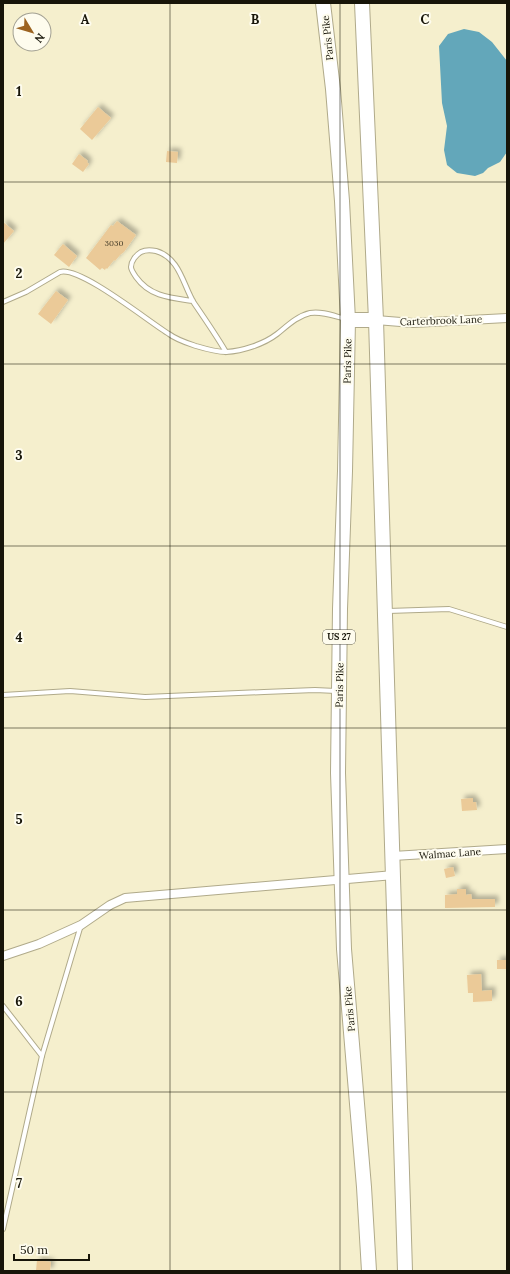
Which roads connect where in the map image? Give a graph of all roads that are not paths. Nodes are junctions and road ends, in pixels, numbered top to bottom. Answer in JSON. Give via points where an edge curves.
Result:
{"nodes":[{"id":1,"x":323,"y":3,"type":"edge"},
{"id":2,"x":362,"y":3,"type":"edge"},
{"id":3,"x":193,"y":301,"type":"junction"},
{"id":4,"x":3,"y":302,"type":"edge"},
{"id":5,"x":507,"y":318,"type":"edge"},
{"id":6,"x":348,"y":320,"type":"junction"},
{"id":7,"x":376,"y":320,"type":"junction"},
{"id":8,"x":226,"y":352,"type":"junction"},
{"id":9,"x":385,"y":611,"type":"junction"},
{"id":10,"x":507,"y":627,"type":"edge"},
{"id":11,"x":338,"y":691,"type":"junction"},
{"id":12,"x":3,"y":696,"type":"edge"},
{"id":13,"x":507,"y":849,"type":"edge"},
{"id":14,"x":393,"y":856,"type":"junction"},
{"id":15,"x":394,"y":875,"type":"junction"},
{"id":16,"x":341,"y":880,"type":"junction"},
{"id":17,"x":81,"y":925,"type":"junction"},
{"id":18,"x":3,"y":956,"type":"edge"},
{"id":19,"x":3,"y":1006,"type":"edge"},
{"id":20,"x":42,"y":1056,"type":"junction"},
{"id":21,"x":3,"y":1229,"type":"edge"},
{"id":22,"x":369,"y":1271,"type":"edge"},
{"id":23,"x":405,"y":1271,"type":"edge"}],
"edges":[{"from":1,"to":6,"type":"highway","name":"Paris Pike","number":"US 27","via":[[342,193]]},
{"from":2,"to":7,"type":"highway"},
{"from":3,"to":3,"type":"lane","via":[[179,271],[169,258],[160,252],[144,251],[132,262],[134,274],[151,292]]},
{"from":3,"to":8,"type":"lane"},
{"from":4,"to":8,"type":"lane","via":[[64,271],[90,282],[180,341],[212,351]]},
{"from":5,"to":7,"type":"street","name":"Carterbrook Lane","via":[[413,323]]},
{"from":6,"to":7,"type":"highway"},
{"from":6,"to":8,"type":"lane","via":[[322,312],[311,313],[256,345]]},
{"from":6,"to":11,"type":"highway","name":"Paris Pike","number":"US 27"},
{"from":7,"to":9,"type":"highway"},
{"from":9,"to":10,"type":"lane","via":[[449,609]]},
{"from":9,"to":14,"type":"highway"},
{"from":11,"to":12,"type":"lane","via":[[145,697],[70,691]]},
{"from":11,"to":16,"type":"highway","name":"Paris Pike","number":"US 27"},
{"from":13,"to":14,"type":"street","name":"Walmac Lane"},
{"from":14,"to":15,"type":"highway"},
{"from":15,"to":16,"type":"street"},
{"from":15,"to":23,"type":"highway"},
{"from":16,"to":17,"type":"street","via":[[125,898]]},
{"from":16,"to":22,"type":"highway","name":"Paris Pike","number":"US 27"},
{"from":17,"to":18,"type":"street","via":[[39,944]]},
{"from":17,"to":20,"type":"lane"},
{"from":19,"to":20,"type":"lane"},
{"from":20,"to":21,"type":"lane"}]}
